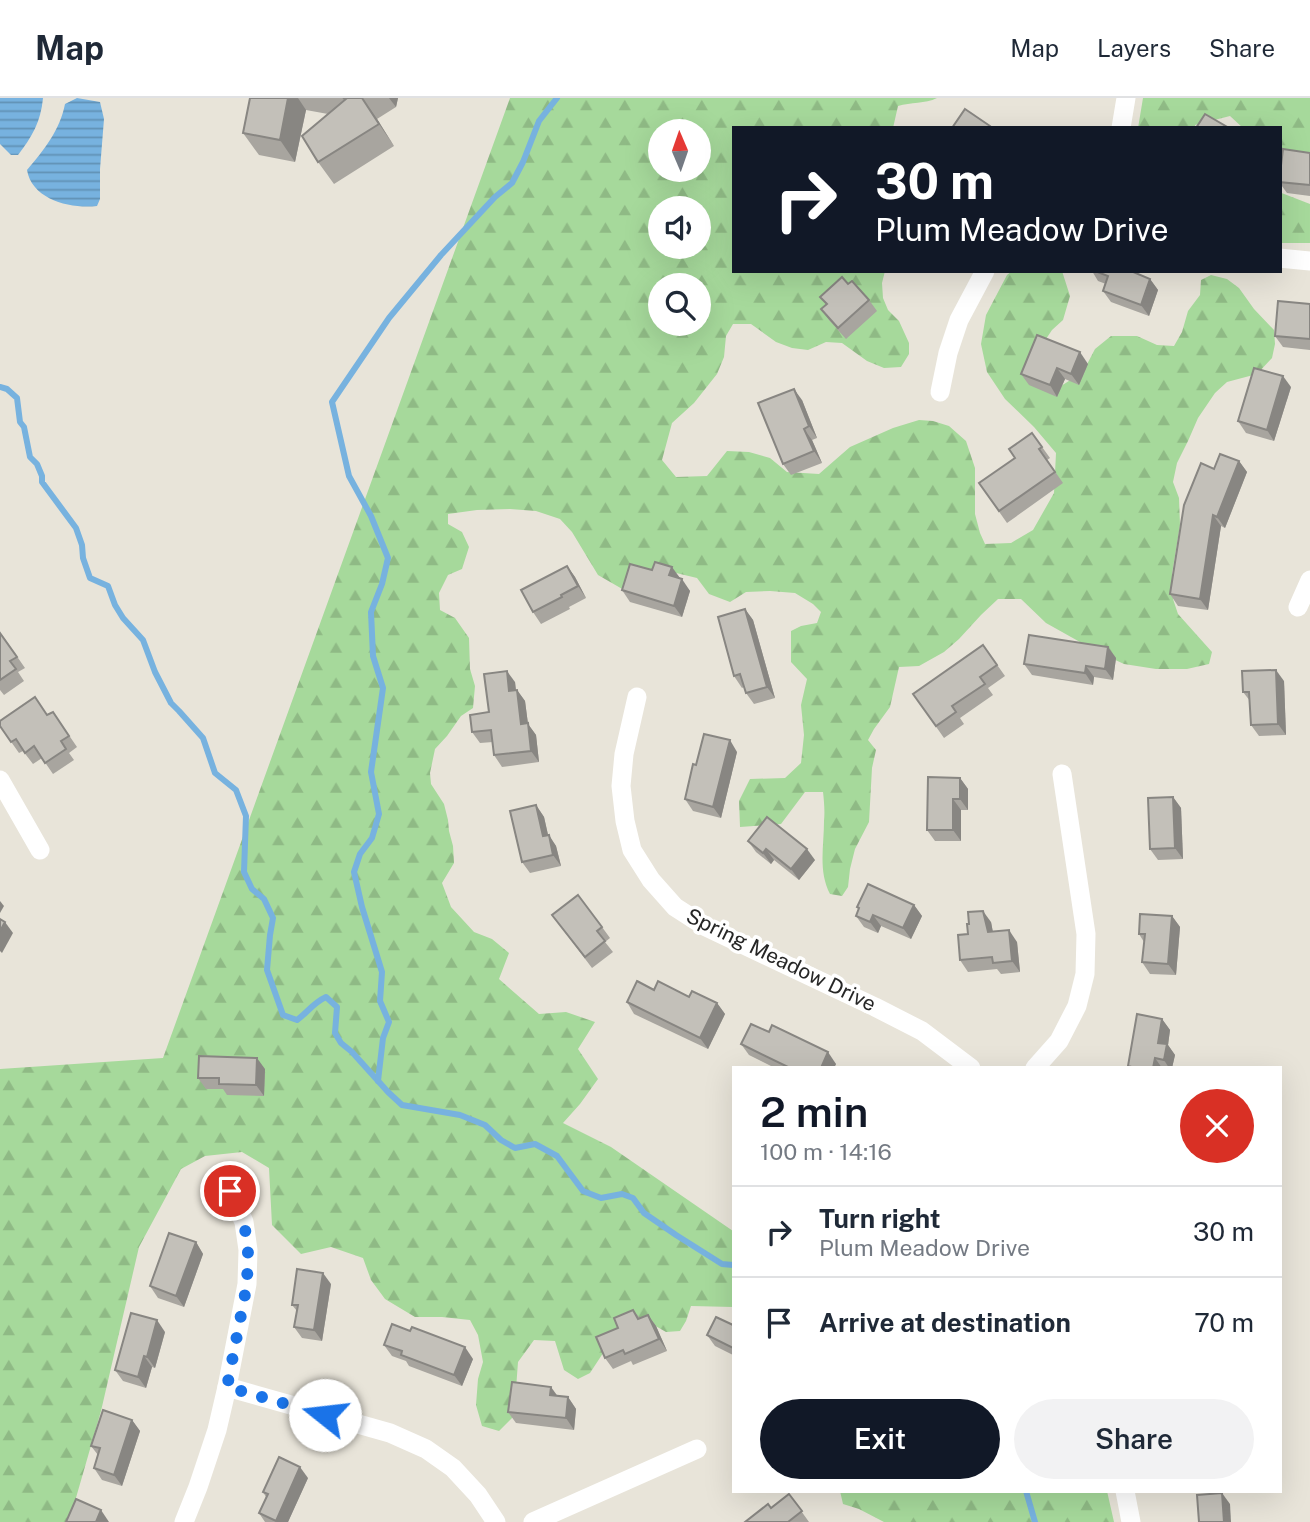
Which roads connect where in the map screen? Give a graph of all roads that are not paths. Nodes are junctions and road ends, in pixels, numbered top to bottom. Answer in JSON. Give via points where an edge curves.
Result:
{"nodes":[{"id":1,"x":1126,"y":98,"type":"edge"},
{"id":2,"x":1121,"y":126,"type":"edge"},
{"id":3,"x":1282,"y":258,"type":"edge"},
{"id":4,"x":1310,"y":261,"type":"edge"},
{"id":5,"x":984,"y":273,"type":"edge"},
{"id":6,"x":940,"y":392,"type":"dead end"},
{"id":7,"x":1310,"y":580,"type":"edge"},
{"id":8,"x":1298,"y":607,"type":"dead end"},
{"id":9,"x":637,"y":697,"type":"dead end"},
{"id":10,"x":1062,"y":774,"type":"dead end"},
{"id":11,"x":0,"y":780,"type":"edge"},
{"id":12,"x":40,"y":850,"type":"dead end"},
{"id":13,"x":969,"y":1066,"type":"edge"},
{"id":14,"x":1037,"y":1066,"type":"edge"},
{"id":15,"x":230,"y":1191,"type":"dead end"},
{"id":16,"x":227,"y":1387,"type":"junction"},
{"id":17,"x":697,"y":1449,"type":"dead end"},
{"id":18,"x":1125,"y":1493,"type":"edge"},
{"id":19,"x":184,"y":1522,"type":"edge"},
{"id":20,"x":496,"y":1522,"type":"edge"},
{"id":21,"x":533,"y":1522,"type":"edge"},
{"id":22,"x":1131,"y":1522,"type":"edge"}],
"edges":[{"from":1,"to":2,"type":"street"},
{"from":3,"to":4,"type":"street"},
{"from":5,"to":6,"type":"street","via":[[958,320]]},
{"from":7,"to":8,"type":"street"},
{"from":9,"to":13,"type":"street","name":"Spring Meadow Drive","via":[[621,786],[632,850],[650,880],[675,906],[706,927],[915,1028]]},
{"from":10,"to":14,"type":"street","via":[[1086,934],[1085,974],[1077,1006],[1059,1041]]},
{"from":11,"to":12,"type":"street"},
{"from":15,"to":16,"type":"street","via":[[244,1222],[248,1250],[247,1284]]},
{"from":16,"to":19,"type":"street"},
{"from":16,"to":20,"type":"street","via":[[390,1433],[426,1449],[453,1468]]},
{"from":17,"to":21,"type":"street"},
{"from":18,"to":22,"type":"street"}]}
